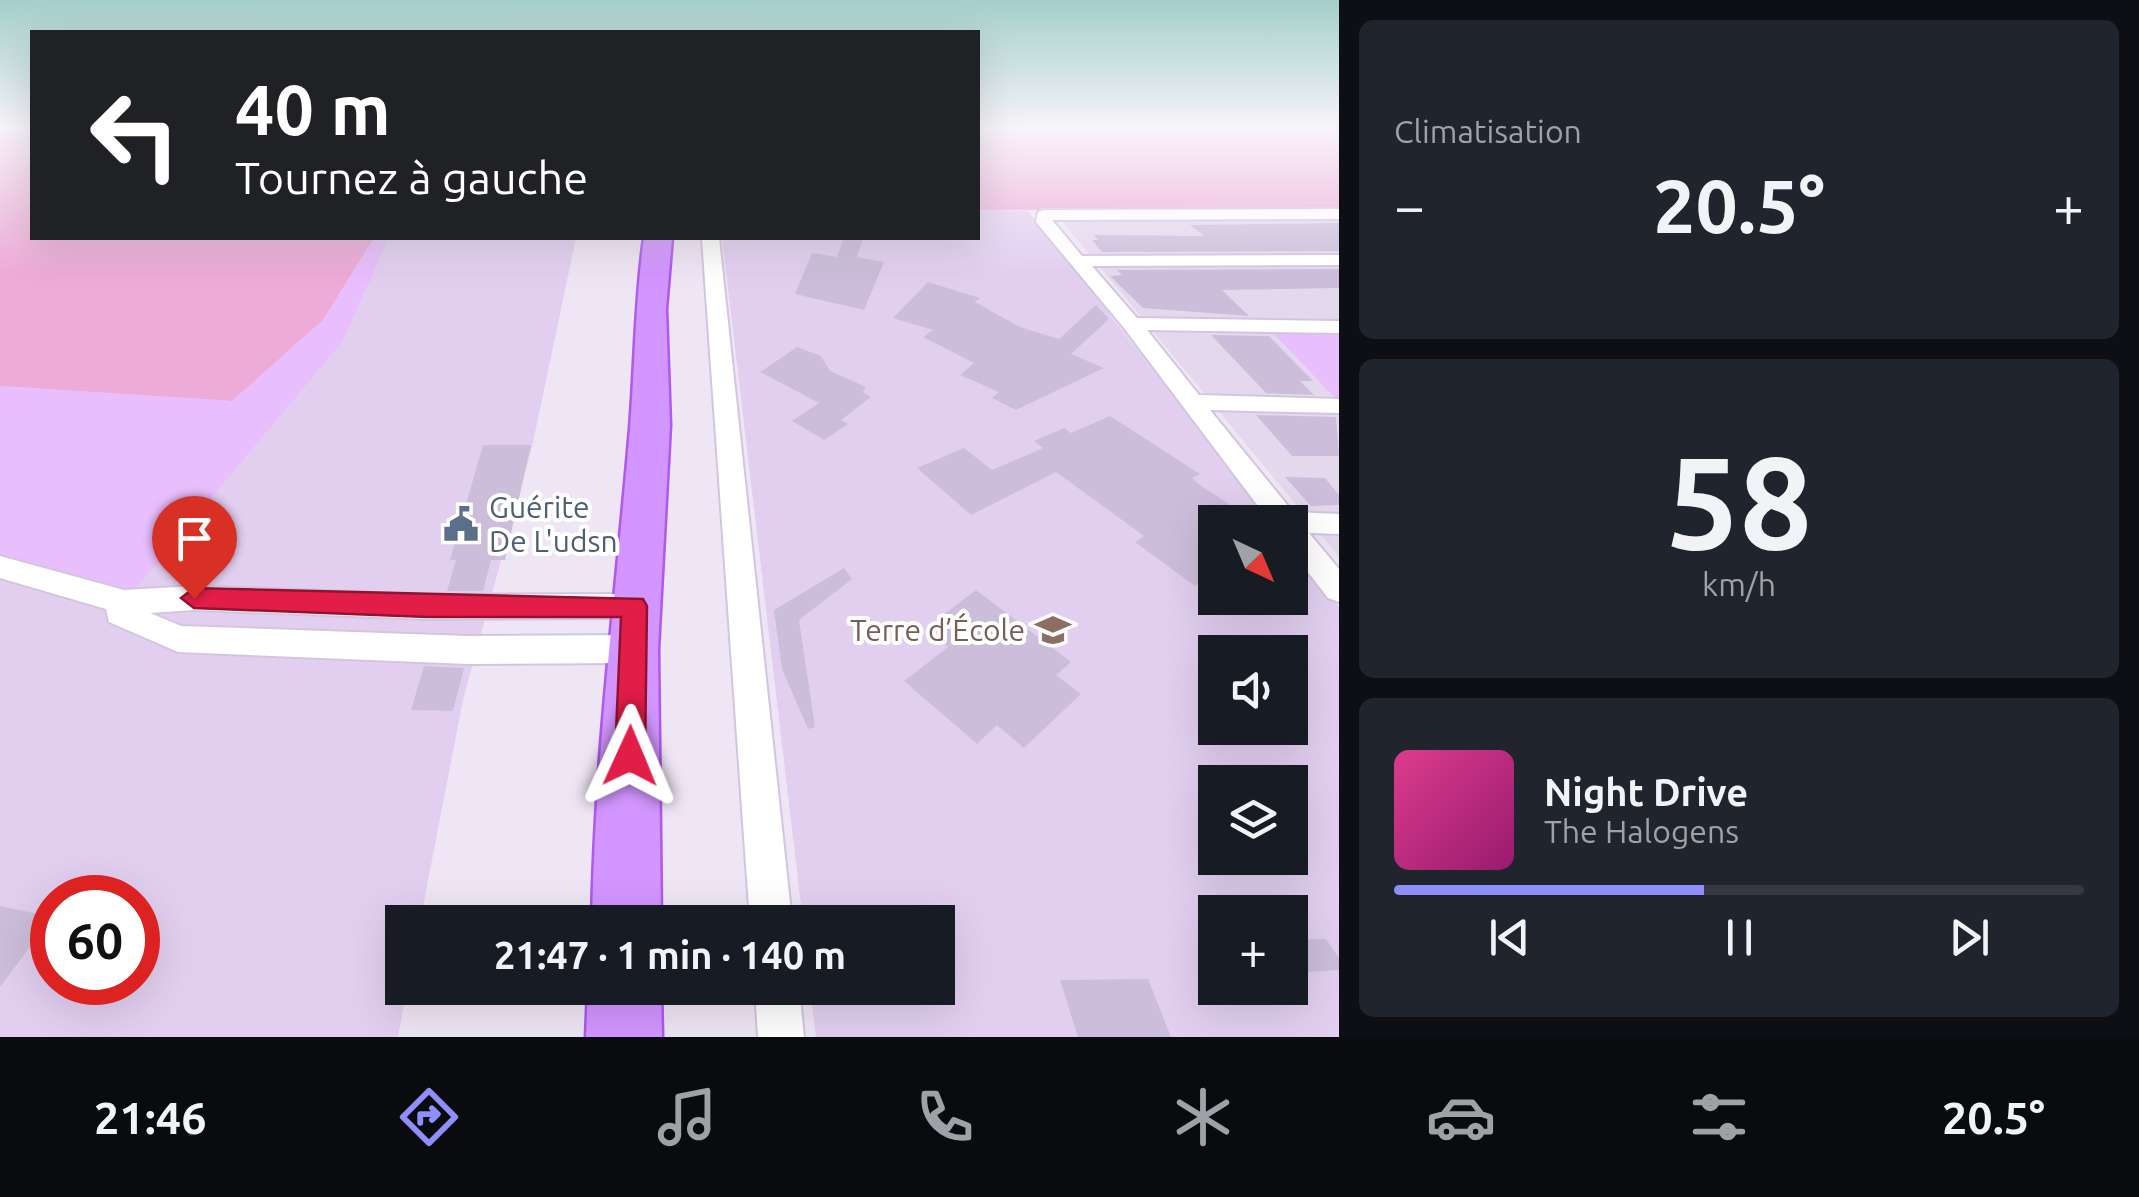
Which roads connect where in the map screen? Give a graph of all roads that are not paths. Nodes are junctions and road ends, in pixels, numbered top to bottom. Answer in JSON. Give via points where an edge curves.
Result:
{"nodes":[{"id":1,"x":1339,"y":214,"type":"edge"},
{"id":2,"x":658,"y":240,"type":"edge"},
{"id":3,"x":710,"y":240,"type":"edge"},
{"id":4,"x":1339,"y":260,"type":"edge"},
{"id":5,"x":1080,"y":262,"type":"junction"},
{"id":6,"x":1130,"y":324,"type":"junction"},
{"id":7,"x":1339,"y":327,"type":"edge"},
{"id":8,"x":1192,"y":402,"type":"junction"},
{"id":9,"x":1339,"y":406,"type":"edge"},
{"id":10,"x":1272,"y":505,"type":"edge"},
{"id":11,"x":1308,"y":523,"type":"edge"},
{"id":12,"x":1339,"y":524,"type":"edge"},
{"id":13,"x":1308,"y":551,"type":"edge"},
{"id":14,"x":0,"y":567,"type":"edge"},
{"id":15,"x":1339,"y":590,"type":"edge"},
{"id":16,"x":618,"y":629,"type":"junction"},
{"id":17,"x":626,"y":905,"type":"edge"},
{"id":18,"x":769,"y":905,"type":"edge"},
{"id":19,"x":625,"y":1005,"type":"edge"},
{"id":20,"x":778,"y":1005,"type":"edge"},
{"id":21,"x":624,"y":1037,"type":"edge"},
{"id":22,"x":781,"y":1037,"type":"edge"}],
"edges":[{"from":1,"to":5,"type":"street","via":[[1044,215]]},
{"from":2,"to":16,"type":"main road"},
{"from":3,"to":18,"type":"street"},
{"from":4,"to":5,"type":"street"},
{"from":5,"to":6,"type":"street"},
{"from":6,"to":7,"type":"street"},
{"from":6,"to":8,"type":"street"},
{"from":8,"to":9,"type":"street"},
{"from":8,"to":10,"type":"street"},
{"from":11,"to":12,"type":"street"},
{"from":13,"to":15,"type":"street"},
{"from":14,"to":16,"type":"street","via":[[124,602],[120,613],[178,639],[468,650]]},
{"from":16,"to":17,"type":"main road"},
{"from":19,"to":21,"type":"main road"},
{"from":20,"to":22,"type":"street"}]}
